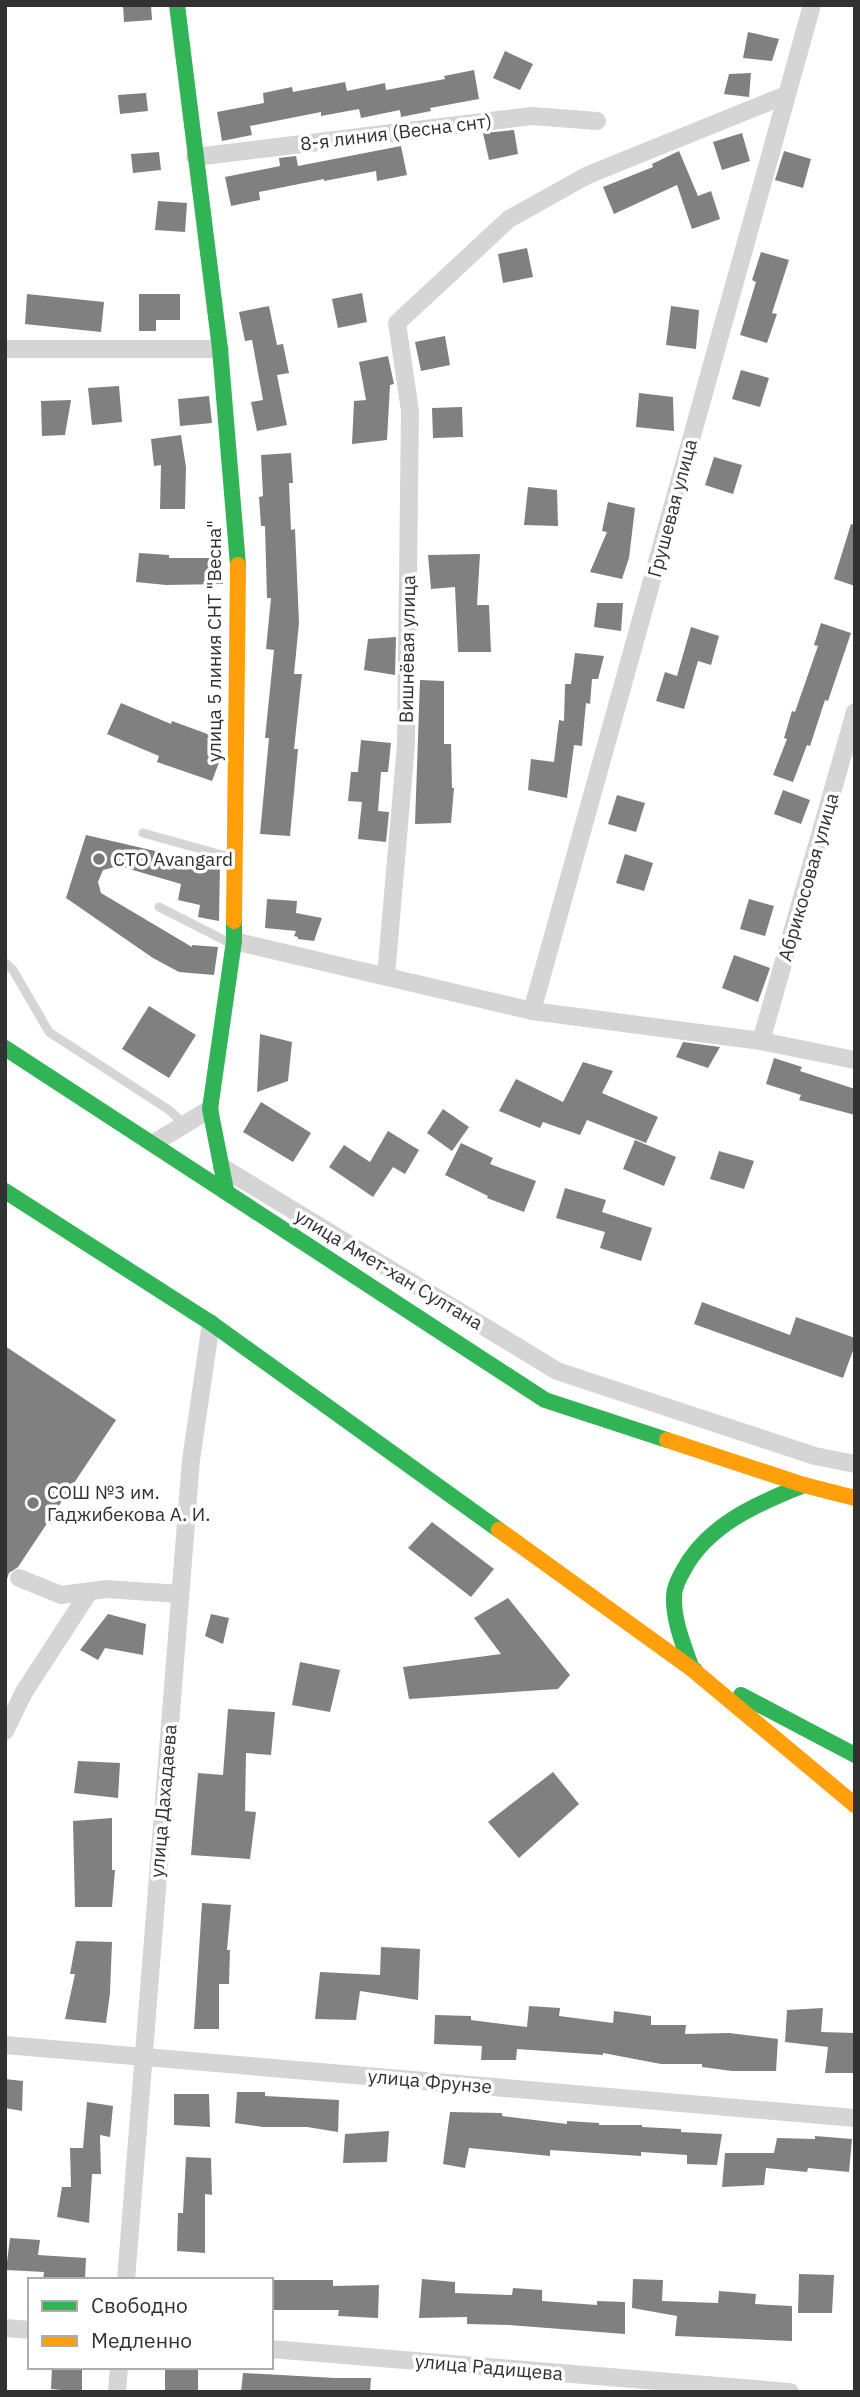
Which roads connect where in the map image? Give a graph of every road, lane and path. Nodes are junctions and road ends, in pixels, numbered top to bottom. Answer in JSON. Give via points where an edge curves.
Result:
{"nodes":[{"id":1,"x":177,"y":5,"type":"edge"},
{"id":2,"x":812,"y":5,"type":"edge"},
{"id":3,"x":786,"y":95,"type":"junction"},
{"id":4,"x":597,"y":121,"type":"dead end"},
{"id":5,"x":195,"y":157,"type":"junction"},
{"id":6,"x":220,"y":348,"type":"junction"},
{"id":7,"x":5,"y":349,"type":"edge"},
{"id":8,"x":855,"y":712,"type":"edge"},
{"id":9,"x":143,"y":833,"type":"dead end"},
{"id":10,"x":235,"y":858,"type":"junction"},
{"id":11,"x":159,"y":907,"type":"dead end"},
{"id":12,"x":234,"y":943,"type":"junction"},
{"id":13,"x":5,"y":963,"type":"edge"},
{"id":14,"x":386,"y":976,"type":"junction"},
{"id":15,"x":532,"y":1011,"type":"junction"},
{"id":16,"x":761,"y":1041,"type":"junction"},
{"id":17,"x":5,"y":1048,"type":"edge"},
{"id":18,"x":5,"y":1059,"type":"edge"},
{"id":19,"x":855,"y":1060,"type":"edge"},
{"id":20,"x":36,"y":1068,"type":"junction"},
{"id":21,"x":210,"y":1109,"type":"junction"},
{"id":22,"x":185,"y":1125,"type":"junction"},
{"id":23,"x":154,"y":1143,"type":"junction"},
{"id":24,"x":222,"y":1167,"type":"junction"},
{"id":25,"x":226,"y":1190,"type":"junction"},
{"id":26,"x":5,"y":1191,"type":"edge"},
{"id":27,"x":211,"y":1323,"type":"junction"},
{"id":28,"x":855,"y":1464,"type":"edge"},
{"id":29,"x":804,"y":1485,"type":"junction"},
{"id":30,"x":855,"y":1498,"type":"edge"},
{"id":31,"x":19,"y":1578,"type":"dead end"},
{"id":32,"x":89,"y":1592,"type":"junction"},
{"id":33,"x":180,"y":1594,"type":"junction"},
{"id":34,"x":692,"y":1668,"type":"junction"},
{"id":35,"x":5,"y":1731,"type":"edge"},
{"id":36,"x":855,"y":1755,"type":"edge"},
{"id":37,"x":855,"y":1805,"type":"edge"},
{"id":38,"x":5,"y":2045,"type":"edge"},
{"id":39,"x":142,"y":2056,"type":"junction"},
{"id":40,"x":855,"y":2118,"type":"edge"},
{"id":41,"x":126,"y":2278,"type":"edge"},
{"id":42,"x":5,"y":2328,"type":"edge"},
{"id":43,"x":28,"y":2330,"type":"edge"},
{"id":44,"x":273,"y":2349,"type":"edge"},
{"id":45,"x":119,"y":2369,"type":"edge"},
{"id":46,"x":117,"y":2392,"type":"edge"},
{"id":47,"x":790,"y":2392,"type":"edge"}],
"edges":[{"from":1,"to":5,"type":"main road","name":"улица 5 линия СНТ \"Весна\""},
{"from":2,"to":3,"type":"street","name":"Грушевая улица"},
{"from":3,"to":14,"type":"street","name":"Вишнёвая улица","via":[[588,175],[509,219],[397,323],[410,411],[406,744]]},
{"from":3,"to":15,"type":"street","name":"Грушевая улица"},
{"from":4,"to":5,"type":"street","name":"8-я линия (Весна снт)","via":[[532,116]]},
{"from":5,"to":6,"type":"main road","name":"улица 5 линия СНТ \"Весна\""},
{"from":6,"to":7,"type":"street"},
{"from":6,"to":10,"type":"main road","name":"улица 5 линия СНТ \"Весна\"","via":[[238,550]]},
{"from":8,"to":16,"type":"street","name":"Абрикосовая улица"},
{"from":9,"to":10,"type":"lane"},
{"from":10,"to":12,"type":"main road","name":"улица 5 линия СНТ \"Весна\""},
{"from":11,"to":12,"type":"lane"},
{"from":12,"to":14,"type":"street"},
{"from":12,"to":21,"type":"main road","name":"улица 5 линия СНТ \"Весна\""},
{"from":13,"to":22,"type":"lane","via":[[49,1032]]},
{"from":14,"to":15,"type":"street"},
{"from":15,"to":16,"type":"street"},
{"from":16,"to":19,"type":"street"},
{"from":17,"to":20,"type":"main road"},
{"from":18,"to":20,"type":"main road"},
{"from":20,"to":23,"type":"main road"},
{"from":21,"to":22,"type":"street"},
{"from":21,"to":24,"type":"main road","name":"улица 5 линия СНТ \"Весна\""},
{"from":22,"to":23,"type":"street"},
{"from":23,"to":25,"type":"main road"},
{"from":24,"to":25,"type":"main road","name":"улица 5 линия СНТ \"Весна\""},
{"from":24,"to":28,"type":"street","name":"улица Амет-хан Султана","via":[[557,1371],[815,1456]]},
{"from":25,"to":29,"type":"main road","via":[[545,1400]]},
{"from":26,"to":27,"type":"main road"},
{"from":27,"to":33,"type":"street","name":"улица Дахадаева","via":[[191,1460]]},
{"from":27,"to":34,"type":"main road"},
{"from":29,"to":30,"type":"main road"},
{"from":29,"to":34,"type":"main road","via":[[716,1530],[685,1564],[674,1592],[676,1618]]},
{"from":31,"to":32,"type":"street","via":[[61,1595]]},
{"from":32,"to":33,"type":"street"},
{"from":32,"to":35,"type":"street","via":[[24,1692]]},
{"from":33,"to":39,"type":"street","name":"улица Дахадаева"},
{"from":34,"to":36,"type":"main road"},
{"from":34,"to":37,"type":"main road"},
{"from":38,"to":39,"type":"street","name":"улица Фрунзе"},
{"from":39,"to":40,"type":"street","name":"улица Фрунзе"},
{"from":39,"to":41,"type":"street","name":"улица Дахадаева"},
{"from":42,"to":43,"type":"street"},
{"from":44,"to":47,"type":"street","name":"улица Радищева"},
{"from":45,"to":46,"type":"street"}]}
